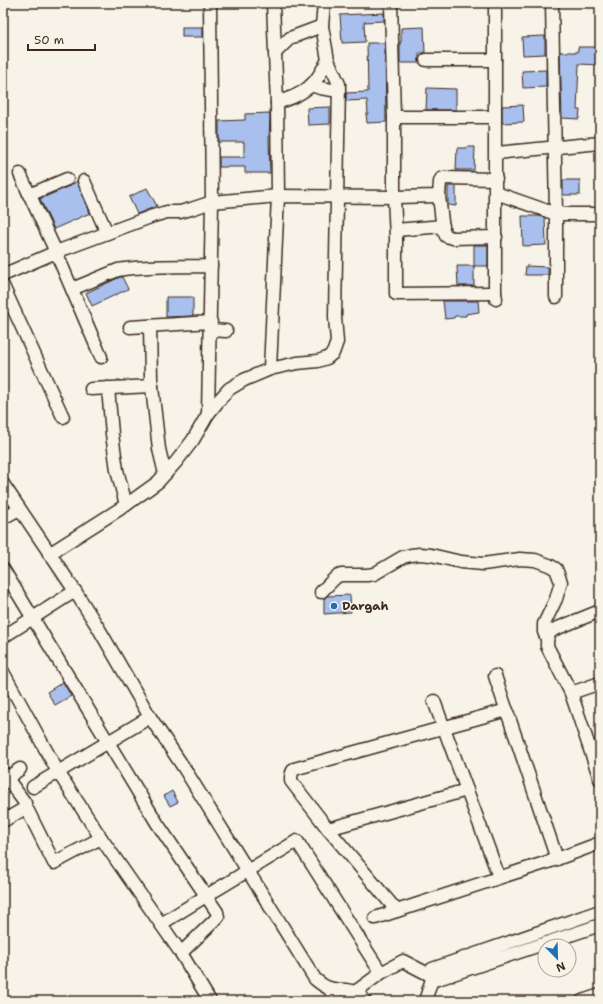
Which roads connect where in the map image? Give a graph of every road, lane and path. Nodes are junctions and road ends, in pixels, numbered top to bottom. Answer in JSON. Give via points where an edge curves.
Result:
{"nodes":[{"id":1,"x":210,"y":3,"type":"edge"},
{"id":2,"x":273,"y":3,"type":"edge"},
{"id":3,"x":324,"y":3,"type":"edge"},
{"id":4,"x":391,"y":3,"type":"edge"},
{"id":5,"x":495,"y":3,"type":"edge"},
{"id":6,"x":552,"y":3,"type":"edge"},
{"id":7,"x":322,"y":26,"type":"junction"},
{"id":8,"x":275,"y":53,"type":"junction"},
{"id":9,"x":328,"y":60,"type":"junction"},
{"id":10,"x":426,"y":60,"type":"dead end"},
{"id":11,"x":495,"y":60,"type":"junction"},
{"id":12,"x":312,"y":85,"type":"junction"},
{"id":13,"x":339,"y":91,"type":"junction"},
{"id":14,"x":277,"y":103,"type":"junction"},
{"id":15,"x":394,"y":116,"type":"junction"},
{"id":16,"x":495,"y":117,"type":"junction"},
{"id":17,"x":600,"y":143,"type":"edge"},
{"id":18,"x":555,"y":147,"type":"junction"},
{"id":19,"x":496,"y":153,"type":"junction"},
{"id":20,"x":20,"y":174,"type":"dead end"},
{"id":21,"x":66,"y":179,"type":"dead end"},
{"id":22,"x":496,"y":179,"type":"junction"},
{"id":23,"x":84,"y":181,"type":"dead end"},
{"id":24,"x":496,"y":193,"type":"junction"},
{"id":25,"x":29,"y":195,"type":"junction"},
{"id":26,"x":278,"y":196,"type":"junction"},
{"id":27,"x":337,"y":196,"type":"junction"},
{"id":28,"x":439,"y":196,"type":"junction"},
{"id":29,"x":394,"y":197,"type":"junction"},
{"id":30,"x":212,"y":202,"type":"junction"},
{"id":31,"x":556,"y":214,"type":"junction"},
{"id":32,"x":600,"y":214,"type":"edge"},
{"id":33,"x":443,"y":226,"type":"junction"},
{"id":34,"x":396,"y":230,"type":"junction"},
{"id":35,"x":107,"y":233,"type":"junction"},
{"id":36,"x":496,"y":237,"type":"junction"},
{"id":37,"x":56,"y":252,"type":"junction"},
{"id":38,"x":211,"y":266,"type":"junction"},
{"id":39,"x":3,"y":275,"type":"edge"},
{"id":40,"x":3,"y":286,"type":"edge"},
{"id":41,"x":72,"y":289,"type":"junction"},
{"id":42,"x":556,"y":297,"type":"dead end"},
{"id":43,"x":150,"y":326,"type":"junction"},
{"id":44,"x":210,"y":326,"type":"junction"},
{"id":45,"x":130,"y":327,"type":"dead end"},
{"id":46,"x":226,"y":331,"type":"dead end"},
{"id":47,"x":101,"y":356,"type":"dead end"},
{"id":48,"x":270,"y":369,"type":"junction"},
{"id":49,"x":152,"y":386,"type":"junction"},
{"id":50,"x":108,"y":388,"type":"junction"},
{"id":51,"x":91,"y":389,"type":"dead end"},
{"id":52,"x":208,"y":414,"type":"junction"},
{"id":53,"x":63,"y":418,"type":"dead end"},
{"id":54,"x":165,"y":474,"type":"junction"},
{"id":55,"x":3,"y":484,"type":"edge"},
{"id":56,"x":126,"y":505,"type":"junction"},
{"id":57,"x":19,"y":509,"type":"junction"},
{"id":58,"x":3,"y":518,"type":"edge"},
{"id":59,"x":49,"y":554,"type":"junction"},
{"id":60,"x":3,"y":568,"type":"edge"},
{"id":61,"x":75,"y":591,"type":"junction"},
{"id":62,"x":321,"y":592,"type":"dead end"},
{"id":63,"x":600,"y":611,"type":"edge"},
{"id":64,"x":32,"y":618,"type":"junction"},
{"id":65,"x":3,"y":637,"type":"edge"},
{"id":66,"x":547,"y":639,"type":"junction"},
{"id":67,"x":3,"y":672,"type":"edge"},
{"id":68,"x":495,"y":676,"type":"dead end"},
{"id":69,"x":600,"y":683,"type":"edge"},
{"id":70,"x":572,"y":693,"type":"junction"},
{"id":71,"x":434,"y":701,"type":"dead end"},
{"id":72,"x":507,"y":710,"type":"junction"},
{"id":73,"x":150,"y":717,"type":"junction"},
{"id":74,"x":444,"y":728,"type":"junction"},
{"id":75,"x":108,"y":742,"type":"junction"},
{"id":76,"x":20,"y":769,"type":"dead end"},
{"id":77,"x":58,"y":772,"type":"junction"},
{"id":78,"x":4,"y":777,"type":"edge"},
{"id":79,"x":600,"y":779,"type":"edge"},
{"id":80,"x":33,"y":787,"type":"dead end"},
{"id":81,"x":467,"y":790,"type":"junction"},
{"id":82,"x":25,"y":805,"type":"junction"},
{"id":83,"x":3,"y":821,"type":"edge"},
{"id":84,"x":328,"y":828,"type":"junction"},
{"id":85,"x":102,"y":838,"type":"junction"},
{"id":86,"x":600,"y":843,"type":"edge"},
{"id":87,"x":557,"y":859,"type":"junction"},
{"id":88,"x":248,"y":871,"type":"junction"},
{"id":89,"x":499,"y":878,"type":"junction"},
{"id":90,"x":206,"y":896,"type":"junction"},
{"id":91,"x":397,"y":911,"type":"junction"},
{"id":92,"x":600,"y":911,"type":"edge"},
{"id":93,"x":375,"y":918,"type":"dead end"},
{"id":94,"x":161,"y":924,"type":"junction"},
{"id":95,"x":600,"y":926,"type":"edge"},
{"id":96,"x":181,"y":953,"type":"junction"},
{"id":97,"x":381,"y":973,"type":"junction"},
{"id":98,"x":431,"y":977,"type":"junction"},
{"id":99,"x":329,"y":988,"type":"junction"},
{"id":100,"x":355,"y":992,"type":"junction"},
{"id":101,"x":600,"y":994,"type":"edge"},
{"id":102,"x":210,"y":1001,"type":"edge"},
{"id":103,"x":336,"y":1001,"type":"edge"},
{"id":104,"x":365,"y":1001,"type":"edge"},
{"id":105,"x":425,"y":1001,"type":"edge"},
{"id":106,"x":582,"y":1001,"type":"edge"}],
"edges":[{"from":1,"to":30,"type":"street"},
{"from":2,"to":8,"type":"street"},
{"from":3,"to":7,"type":"street"},
{"from":4,"to":15,"type":"street"},
{"from":5,"to":11,"type":"street"},
{"from":6,"to":18,"type":"street"},
{"from":7,"to":8,"type":"street","via":[[290,38]]},
{"from":7,"to":9,"type":"street"},
{"from":8,"to":14,"type":"street"},
{"from":9,"to":12,"type":"street"},
{"from":9,"to":13,"type":"street","via":[[339,84]]},
{"from":10,"to":11,"type":"street"},
{"from":11,"to":16,"type":"street"},
{"from":12,"to":13,"type":"street"},
{"from":12,"to":14,"type":"street","via":[[294,97]]},
{"from":13,"to":27,"type":"street"},
{"from":14,"to":26,"type":"street"},
{"from":15,"to":16,"type":"street"},
{"from":15,"to":29,"type":"street"},
{"from":16,"to":19,"type":"street"},
{"from":17,"to":18,"type":"street"},
{"from":18,"to":19,"type":"street"},
{"from":18,"to":31,"type":"street"},
{"from":19,"to":22,"type":"street"},
{"from":20,"to":25,"type":"street"},
{"from":21,"to":25,"type":"street"},
{"from":22,"to":24,"type":"street"},
{"from":22,"to":28,"type":"street","via":[[444,178],[440,182]]},
{"from":23,"to":35,"type":"street"},
{"from":24,"to":31,"type":"street"},
{"from":24,"to":36,"type":"street"},
{"from":25,"to":37,"type":"street"},
{"from":26,"to":27,"type":"street"},
{"from":26,"to":30,"type":"street"},
{"from":26,"to":48,"type":"street"},
{"from":27,"to":29,"type":"street"},
{"from":27,"to":48,"type":"street","via":[[337,342],[333,353],[318,361]]},
{"from":28,"to":29,"type":"street"},
{"from":28,"to":33,"type":"street"},
{"from":29,"to":34,"type":"street"},
{"from":30,"to":35,"type":"street","via":[[191,210],[153,216]]},
{"from":30,"to":38,"type":"street"},
{"from":31,"to":32,"type":"street"},
{"from":31,"to":42,"type":"street"},
{"from":33,"to":34,"type":"street"},
{"from":33,"to":36,"type":"street","via":[[446,236],[453,238]]},
{"from":34,"to":36,"type":"street","via":[[396,294],[496,296]]},
{"from":35,"to":37,"type":"street"},
{"from":37,"to":39,"type":"street"},
{"from":37,"to":41,"type":"street"},
{"from":38,"to":41,"type":"street","via":[[124,269]]},
{"from":38,"to":44,"type":"street"},
{"from":40,"to":53,"type":"street"},
{"from":41,"to":47,"type":"street"},
{"from":43,"to":44,"type":"street"},
{"from":43,"to":45,"type":"street"},
{"from":43,"to":49,"type":"street"},
{"from":44,"to":46,"type":"street"},
{"from":44,"to":52,"type":"street"},
{"from":48,"to":52,"type":"street","via":[[230,389]]},
{"from":49,"to":50,"type":"street"},
{"from":49,"to":54,"type":"street","via":[[159,449]]},
{"from":50,"to":51,"type":"street"},
{"from":50,"to":56,"type":"street","via":[[117,470]]},
{"from":52,"to":54,"type":"street","via":[[193,440]]},
{"from":54,"to":56,"type":"street"},
{"from":55,"to":57,"type":"street"},
{"from":56,"to":59,"type":"street"},
{"from":57,"to":58,"type":"street"},
{"from":57,"to":59,"type":"street"},
{"from":59,"to":61,"type":"street"},
{"from":60,"to":64,"type":"street"},
{"from":61,"to":64,"type":"street"},
{"from":61,"to":73,"type":"street"},
{"from":62,"to":66,"type":"street","via":[[336,576],[374,574],[411,555],[483,564],[520,559],[535,560],[556,569],[561,582],[544,624]]},
{"from":63,"to":66,"type":"street","via":[[553,630]]},
{"from":64,"to":65,"type":"street"},
{"from":64,"to":75,"type":"street"},
{"from":66,"to":70,"type":"street","via":[[547,646]]},
{"from":67,"to":77,"type":"street"},
{"from":68,"to":72,"type":"street"},
{"from":69,"to":70,"type":"street"},
{"from":70,"to":79,"type":"street"},
{"from":71,"to":74,"type":"street"},
{"from":72,"to":74,"type":"street"},
{"from":72,"to":87,"type":"street"},
{"from":73,"to":75,"type":"street"},
{"from":73,"to":88,"type":"street"},
{"from":74,"to":81,"type":"street"},
{"from":74,"to":84,"type":"street","via":[[294,769],[291,781]]},
{"from":75,"to":77,"type":"street"},
{"from":75,"to":90,"type":"street"},
{"from":76,"to":78,"type":"street"},
{"from":77,"to":80,"type":"street"},
{"from":77,"to":85,"type":"street"},
{"from":78,"to":82,"type":"street"},
{"from":81,"to":84,"type":"street"},
{"from":81,"to":89,"type":"street"},
{"from":82,"to":83,"type":"street","via":[[22,810]]},
{"from":82,"to":85,"type":"street","via":[[54,863]]},
{"from":84,"to":91,"type":"street"},
{"from":85,"to":94,"type":"street"},
{"from":86,"to":87,"type":"street"},
{"from":87,"to":89,"type":"street"},
{"from":88,"to":90,"type":"street"},
{"from":88,"to":97,"type":"street","via":[[297,841]]},
{"from":88,"to":99,"type":"street","via":[[310,972],[315,979]]},
{"from":89,"to":91,"type":"street"},
{"from":90,"to":94,"type":"street"},
{"from":90,"to":96,"type":"street","via":[[218,917]]},
{"from":91,"to":93,"type":"street"},
{"from":92,"to":98,"type":"street","via":[[432,969]]},
{"from":94,"to":96,"type":"street"},
{"from":95,"to":98,"type":"street","via":[[434,980]]},
{"from":96,"to":102,"type":"street"},
{"from":97,"to":98,"type":"street","via":[[403,961]]},
{"from":97,"to":100,"type":"street"},
{"from":98,"to":105,"type":"street"},
{"from":99,"to":100,"type":"street"},
{"from":99,"to":103,"type":"street"},
{"from":100,"to":104,"type":"street"},
{"from":101,"to":106,"type":"street"}]}
